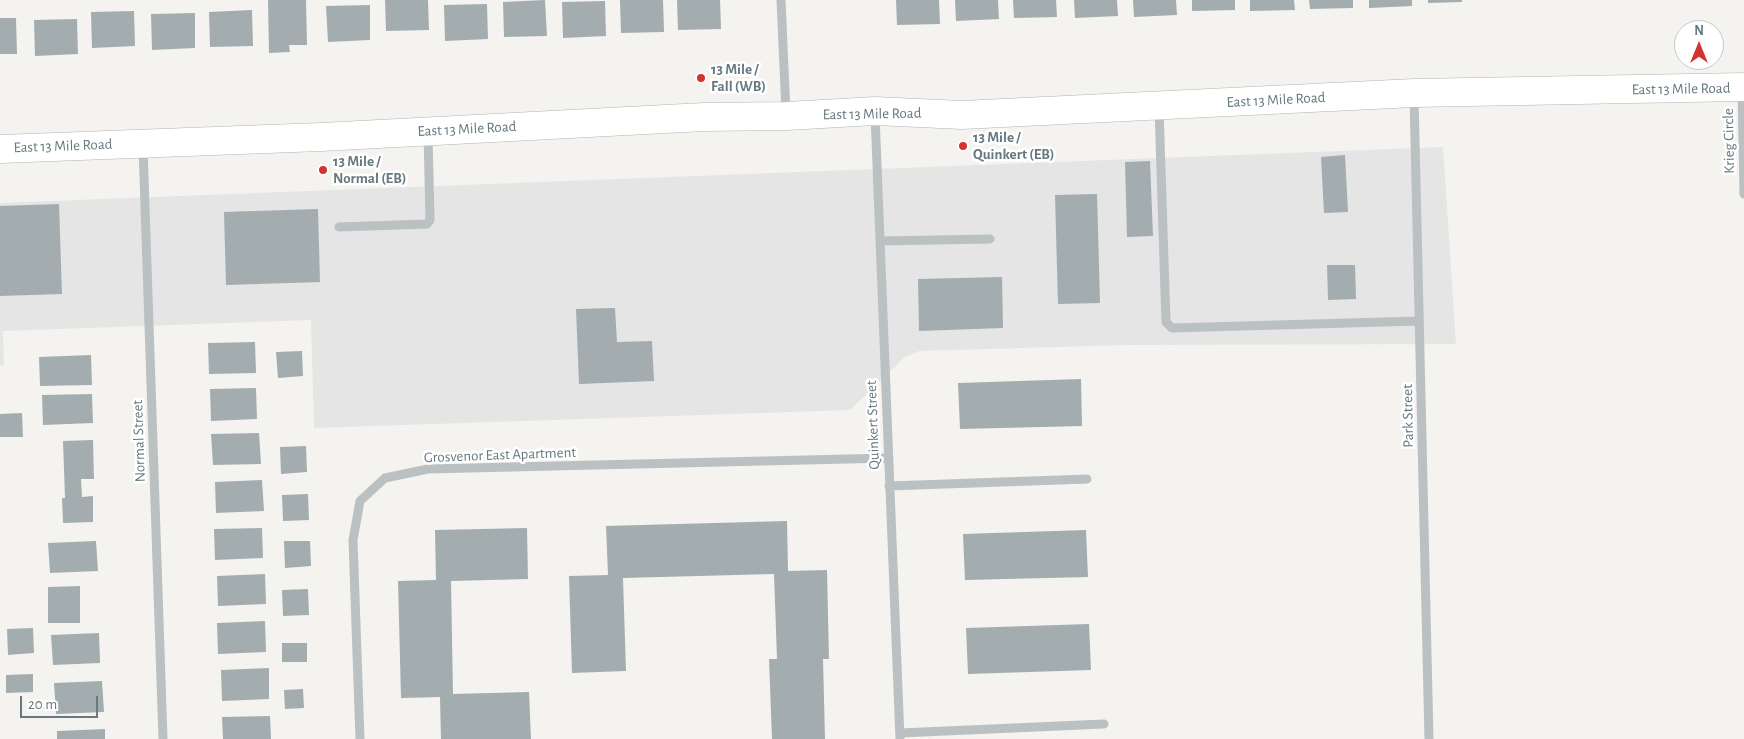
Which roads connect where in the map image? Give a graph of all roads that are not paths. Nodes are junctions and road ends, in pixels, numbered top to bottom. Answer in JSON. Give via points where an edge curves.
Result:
{"nodes":[{"id":1,"x":781,"y":0,"type":"edge"},
{"id":2,"x":1743,"y":87,"type":"edge"},
{"id":3,"x":1414,"y":93,"type":"junction"},
{"id":4,"x":1158,"y":105,"type":"junction"},
{"id":5,"x":875,"y":111,"type":"junction"},
{"id":6,"x":786,"y":116,"type":"junction"},
{"id":7,"x":428,"y":131,"type":"junction"},
{"id":8,"x":143,"y":143,"type":"junction"},
{"id":9,"x":0,"y":149,"type":"edge"},
{"id":10,"x":1744,"y":194,"type":"edge"},
{"id":11,"x":339,"y":227,"type":"dead end"},
{"id":12,"x":990,"y":239,"type":"dead end"},
{"id":13,"x":880,"y":241,"type":"junction"},
{"id":14,"x":1419,"y":321,"type":"junction"},
{"id":15,"x":888,"y":458,"type":"junction"},
{"id":16,"x":1087,"y":479,"type":"dead end"},
{"id":17,"x":889,"y":486,"type":"junction"},
{"id":18,"x":1104,"y":724,"type":"dead end"},
{"id":19,"x":900,"y":736,"type":"edge"},
{"id":20,"x":162,"y":739,"type":"edge"},
{"id":21,"x":360,"y":739,"type":"edge"},
{"id":22,"x":1429,"y":739,"type":"edge"}],
"edges":[{"from":1,"to":6,"type":"street"},
{"from":2,"to":3,"type":"main road","name":"East 13 Mile Road"},
{"from":2,"to":10,"type":"street","name":"Krieg Circle"},
{"from":3,"to":4,"type":"main road","name":"East 13 Mile Road"},
{"from":3,"to":14,"type":"street","name":"Park Street"},
{"from":4,"to":5,"type":"main road","name":"East 13 Mile Road","via":[[962,114]]},
{"from":4,"to":14,"type":"street","via":[[1166,322],[1172,328]]},
{"from":5,"to":6,"type":"main road","name":"East 13 Mile Road"},
{"from":5,"to":13,"type":"street","name":"Quinkert Street"},
{"from":6,"to":7,"type":"main road","name":"East 13 Mile Road"},
{"from":7,"to":8,"type":"main road","name":"East 13 Mile Road"},
{"from":7,"to":11,"type":"street","via":[[430,220],[427,224]]},
{"from":8,"to":9,"type":"main road","name":"East 13 Mile Road"},
{"from":8,"to":20,"type":"street","name":"Normal Street"},
{"from":12,"to":13,"type":"street"},
{"from":13,"to":15,"type":"street","name":"Quinkert Street"},
{"from":14,"to":22,"type":"street","name":"Park Street"},
{"from":15,"to":17,"type":"street","name":"Quinkert Street"},
{"from":15,"to":21,"type":"street","name":"Grosvenor East Apartment","via":[[428,469],[385,478],[360,501],[353,540]]},
{"from":16,"to":17,"type":"street"},
{"from":17,"to":19,"type":"street","name":"Quinkert Street"},
{"from":18,"to":19,"type":"street"}]}
